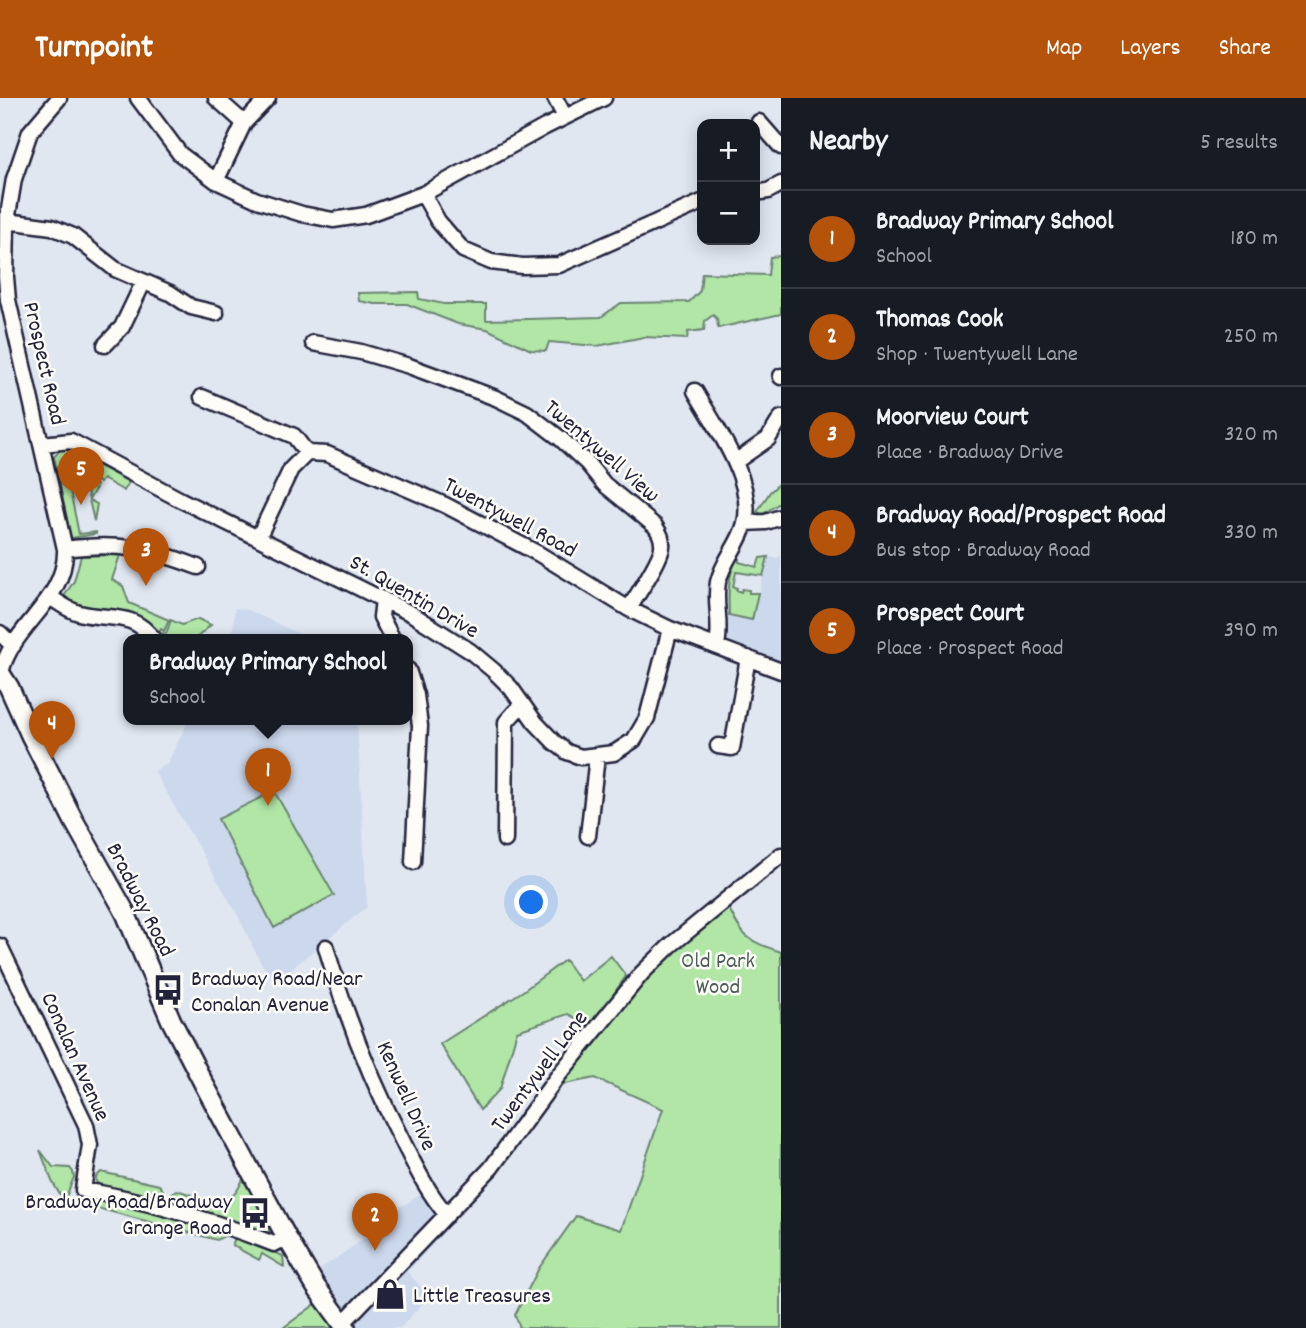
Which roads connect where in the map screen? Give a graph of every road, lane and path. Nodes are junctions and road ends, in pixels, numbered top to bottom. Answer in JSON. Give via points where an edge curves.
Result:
{"nodes":[{"id":1,"x":59,"y":98,"type":"edge"},
{"id":2,"x":138,"y":98,"type":"edge"},
{"id":3,"x":216,"y":98,"type":"edge"},
{"id":4,"x":268,"y":98,"type":"edge"},
{"id":5,"x":555,"y":98,"type":"edge"},
{"id":6,"x":604,"y":98,"type":"edge"},
{"id":7,"x":565,"y":117,"type":"junction"},
{"id":8,"x":244,"y":123,"type":"junction"},
{"id":9,"x":760,"y":123,"type":"edge"},
{"id":10,"x":781,"y":147,"type":"edge"},
{"id":11,"x":216,"y":181,"type":"junction"},
{"id":12,"x":781,"y":184,"type":"edge"},
{"id":13,"x":760,"y":192,"type":"edge"},
{"id":14,"x":423,"y":194,"type":"junction"},
{"id":15,"x":697,"y":204,"type":"edge"},
{"id":16,"x":7,"y":221,"type":"junction"},
{"id":17,"x":143,"y":283,"type":"junction"},
{"id":18,"x":216,"y":313,"type":"dead end"},
{"id":19,"x":313,"y":342,"type":"dead end"},
{"id":20,"x":105,"y":345,"type":"dead end"},
{"id":21,"x":695,"y":391,"type":"dead end"},
{"id":22,"x":202,"y":397,"type":"dead end"},
{"id":23,"x":781,"y":418,"type":"edge"},
{"id":24,"x":41,"y":444,"type":"junction"},
{"id":25,"x":307,"y":453,"type":"junction"},
{"id":26,"x":735,"y":462,"type":"junction"},
{"id":27,"x":781,"y":517,"type":"edge"},
{"id":28,"x":745,"y":523,"type":"junction"},
{"id":29,"x":258,"y":538,"type":"junction"},
{"id":30,"x":65,"y":549,"type":"junction"},
{"id":31,"x":198,"y":567,"type":"dead end"},
{"id":32,"x":50,"y":597,"type":"junction"},
{"id":33,"x":383,"y":599,"type":"junction"},
{"id":34,"x":629,"y":608,"type":"junction"},
{"id":35,"x":670,"y":629,"type":"junction"},
{"id":36,"x":0,"y":632,"type":"edge"},
{"id":37,"x":148,"y":634,"type":"edge"},
{"id":38,"x":390,"y":634,"type":"edge"},
{"id":39,"x":718,"y":645,"type":"junction"},
{"id":40,"x":13,"y":646,"type":"junction"},
{"id":41,"x":748,"y":658,"type":"junction"},
{"id":42,"x":781,"y":671,"type":"edge"},
{"id":43,"x":0,"y":673,"type":"edge"},
{"id":44,"x":413,"y":686,"type":"edge"},
{"id":45,"x":522,"y":704,"type":"junction"},
{"id":46,"x":718,"y":746,"type":"dead end"},
{"id":47,"x":597,"y":756,"type":"junction"},
{"id":48,"x":587,"y":836,"type":"dead end"},
{"id":49,"x":505,"y":840,"type":"dead end"},
{"id":50,"x":781,"y":855,"type":"edge"},
{"id":51,"x":413,"y":862,"type":"dead end"},
{"id":52,"x":0,"y":946,"type":"edge"},
{"id":53,"x":327,"y":947,"type":"dead end"},
{"id":54,"x":447,"y":1215,"type":"junction"},
{"id":55,"x":287,"y":1238,"type":"junction"},
{"id":56,"x":344,"y":1326,"type":"edge"}],
"edges":[{"from":1,"to":16,"type":"street","name":"Prospect Road","via":[[30,132]]},
{"from":2,"to":11,"type":"street","via":[[180,154]]},
{"from":3,"to":8,"type":"street"},
{"from":4,"to":8,"type":"street"},
{"from":5,"to":7,"type":"street"},
{"from":6,"to":7,"type":"street"},
{"from":7,"to":14,"type":"street"},
{"from":8,"to":11,"type":"street"},
{"from":9,"to":10,"type":"street"},
{"from":11,"to":14,"type":"street","via":[[302,215],[333,220],[366,215]]},
{"from":12,"to":13,"type":"street"},
{"from":14,"to":15,"type":"street","via":[[463,250],[491,262],[522,266],[559,265]]},
{"from":16,"to":17,"type":"street","via":[[73,236],[115,269]]},
{"from":16,"to":24,"type":"street","name":"Prospect Road","via":[[8,300]]},
{"from":17,"to":18,"type":"street","via":[[191,307]]},
{"from":17,"to":20,"type":"street","via":[[122,327]]},
{"from":19,"to":34,"type":"street","name":"Twentywell View","via":[[456,382],[527,413],[561,439],[604,484],[655,526],[662,539],[661,552]]},
{"from":21,"to":26,"type":"street"},
{"from":22,"to":25,"type":"street","via":[[294,436]]},
{"from":23,"to":26,"type":"street","via":[[768,439]]},
{"from":24,"to":29,"type":"street","name":"St. Quentin Drive","via":[[71,440]]},
{"from":24,"to":30,"type":"street","name":"Prospect Road"},
{"from":25,"to":29,"type":"street","via":[[291,470]]},
{"from":25,"to":34,"type":"street","name":"Twentywell Road","via":[[327,454],[445,505]]},
{"from":26,"to":28,"type":"street","via":[[746,497]]},
{"from":27,"to":28,"type":"street"},
{"from":28,"to":39,"type":"street","via":[[719,581]]},
{"from":29,"to":33,"type":"street","name":"St. Quentin Drive"},
{"from":30,"to":31,"type":"street","via":[[137,547]]},
{"from":30,"to":32,"type":"street","name":"Prospect Road","via":[[62,573]]},
{"from":32,"to":37,"type":"street","via":[[78,612],[125,618]]},
{"from":32,"to":40,"type":"street","name":"Prospect Road"},
{"from":33,"to":38,"type":"street","via":[[381,617]]},
{"from":33,"to":45,"type":"street","name":"St. Quentin Drive","via":[[470,651]]},
{"from":34,"to":35,"type":"street","name":"Twentywell Road"},
{"from":35,"to":39,"type":"street","name":"Twentywell Road"},
{"from":35,"to":47,"type":"street","via":[[647,718],[635,740],[614,753]]},
{"from":36,"to":40,"type":"street"},
{"from":39,"to":41,"type":"street","name":"Twentywell Road"},
{"from":40,"to":43,"type":"street","name":"Prospect Road"},
{"from":41,"to":42,"type":"street","name":"Twentywell Road"},
{"from":41,"to":46,"type":"street","via":[[732,748]]},
{"from":43,"to":55,"type":"main road","name":"Bradway Road","via":[[125,912],[192,1063]]},
{"from":44,"to":51,"type":"street","via":[[420,726]]},
{"from":45,"to":47,"type":"street","name":"St. Quentin Drive","via":[[567,752]]},
{"from":45,"to":49,"type":"street","via":[[506,722]]},
{"from":47,"to":48,"type":"street"},
{"from":50,"to":54,"type":"street","name":"Twentywell Lane","via":[[642,974],[558,1076],[504,1152]]},
{"from":52,"to":55,"type":"street","name":"Conalan Avenue","via":[[86,1125],[90,1145],[83,1190],[164,1206],[274,1244]]},
{"from":53,"to":54,"type":"street","name":"Kenwell Drive","via":[[390,1117],[422,1179]]},
{"from":54,"to":56,"type":"street","name":"Twentywell Lane"},
{"from":55,"to":56,"type":"main road","name":"Bradway Road"}]}
